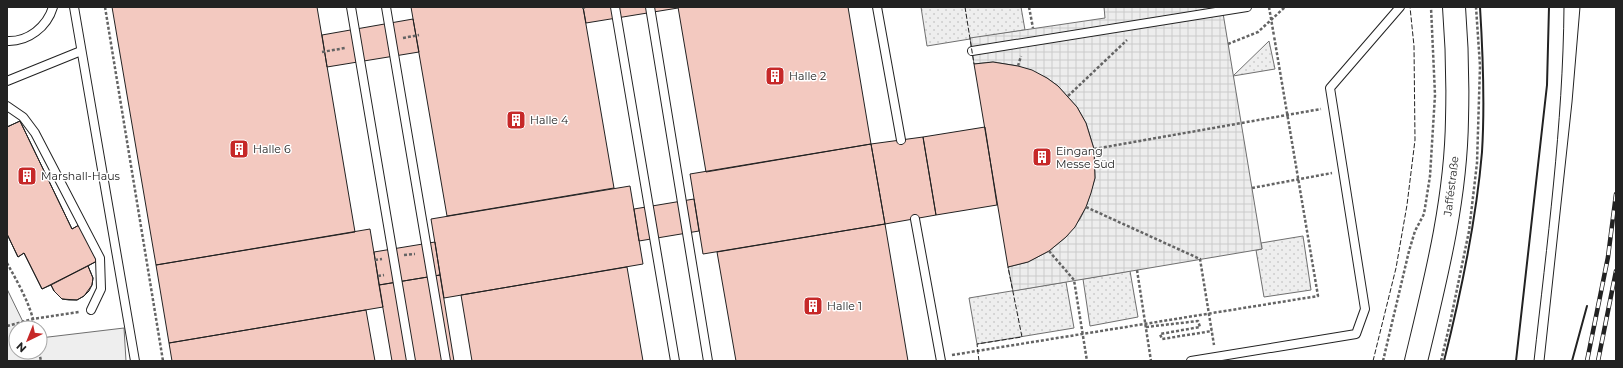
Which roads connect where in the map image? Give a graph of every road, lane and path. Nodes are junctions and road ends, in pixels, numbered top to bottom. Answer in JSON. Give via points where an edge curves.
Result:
{"nodes":[{"id":1,"x":53,"y":7,"type":"edge"},
{"id":2,"x":74,"y":7,"type":"edge"},
{"id":3,"x":105,"y":7,"type":"edge"},
{"id":4,"x":351,"y":7,"type":"edge"},
{"id":5,"x":386,"y":7,"type":"edge"},
{"id":6,"x":615,"y":7,"type":"edge"},
{"id":7,"x":650,"y":7,"type":"edge"},
{"id":8,"x":877,"y":7,"type":"edge"},
{"id":9,"x":1029,"y":7,"type":"edge"},
{"id":10,"x":1247,"y":7,"type":"edge"},
{"id":11,"x":1269,"y":7,"type":"edge"},
{"id":12,"x":1285,"y":7,"type":"edge"},
{"id":13,"x":1400,"y":7,"type":"edge"},
{"id":14,"x":1431,"y":7,"type":"edge"},
{"id":15,"x":1454,"y":7,"type":"edge"},
{"id":16,"x":1144,"y":23,"type":"junction"},
{"id":17,"x":1033,"y":29,"type":"dead end"},
{"id":18,"x":7,"y":41,"type":"edge"},
{"id":19,"x":1228,"y":44,"type":"dead end"},
{"id":20,"x":81,"y":51,"type":"junction"},
{"id":21,"x":972,"y":51,"type":"dead end"},
{"id":22,"x":7,"y":82,"type":"edge"},
{"id":23,"x":1068,"y":96,"type":"dead end"},
{"id":24,"x":7,"y":106,"type":"edge"},
{"id":25,"x":1305,"y":112,"type":"dead end"},
{"id":26,"x":1287,"y":116,"type":"junction"},
{"id":27,"x":901,"y":140,"type":"dead end"},
{"id":28,"x":1094,"y":149,"type":"dead end"},
{"id":29,"x":1316,"y":176,"type":"dead end"},
{"id":30,"x":1298,"y":179,"type":"junction"},
{"id":31,"x":1252,"y":188,"type":"dead end"},
{"id":32,"x":1086,"y":207,"type":"dead end"},
{"id":33,"x":915,"y":219,"type":"dead end"},
{"id":34,"x":1049,"y":251,"type":"dead end"},
{"id":35,"x":7,"y":262,"type":"edge"},
{"id":36,"x":1137,"y":270,"type":"dead end"},
{"id":37,"x":91,"y":310,"type":"joint"},
{"id":38,"x":1209,"y":313,"type":"junction"},
{"id":39,"x":33,"y":319,"type":"junction"},
{"id":40,"x":1146,"y":323,"type":"junction"},
{"id":41,"x":7,"y":326,"type":"edge"},
{"id":42,"x":1146,"y":327,"type":"junction"},
{"id":43,"x":1083,"y":334,"type":"junction"},
{"id":44,"x":940,"y":359,"type":"edge"},
{"id":45,"x":135,"y":361,"type":"edge"},
{"id":46,"x":163,"y":361,"type":"edge"},
{"id":47,"x":411,"y":361,"type":"edge"},
{"id":48,"x":446,"y":361,"type":"edge"},
{"id":49,"x":675,"y":361,"type":"edge"},
{"id":50,"x":708,"y":361,"type":"edge"},
{"id":51,"x":1087,"y":361,"type":"edge"},
{"id":52,"x":1152,"y":361,"type":"edge"},
{"id":53,"x":1191,"y":361,"type":"edge"},
{"id":54,"x":1383,"y":361,"type":"edge"},
{"id":55,"x":1416,"y":361,"type":"edge"}],
"edges":[{"from":1,"to":18,"type":"lane","via":[[50,16],[36,32],[24,38]]},
{"from":2,"to":20,"type":"lane"},
{"from":3,"to":46,"type":"path"},
{"from":4,"to":47,"type":"lane"},
{"from":5,"to":48,"type":"lane"},
{"from":6,"to":49,"type":"lane"},
{"from":7,"to":50,"type":"lane"},
{"from":8,"to":27,"type":"lane"},
{"from":9,"to":17,"type":"path"},
{"from":10,"to":16,"type":"lane"},
{"from":11,"to":26,"type":"path","bridge":true},
{"from":12,"to":19,"type":"path","via":[[1258,32]]},
{"from":13,"to":53,"type":"lane","via":[[1330,88],[1365,309],[1356,334]]},
{"from":14,"to":54,"type":"path","via":[[1435,95],[1430,176],[1424,214],[1409,251]]},
{"from":15,"to":55,"type":"main road","name":"Jafféstraße","via":[[1457,44],[1457,120],[1453,170],[1436,278]]},
{"from":16,"to":21,"type":"lane"},
{"from":16,"to":23,"type":"path"},
{"from":20,"to":22,"type":"lane"},
{"from":20,"to":45,"type":"lane"},
{"from":24,"to":37,"type":"lane","via":[[23,117],[35,134],[100,258],[101,289]]},
{"from":25,"to":26,"type":"path"},
{"from":26,"to":28,"type":"path"},
{"from":26,"to":30,"type":"path"},
{"from":29,"to":30,"type":"path"},
{"from":30,"to":31,"type":"path"},
{"from":30,"to":38,"type":"path","via":[[1318,296]]},
{"from":32,"to":38,"type":"path","via":[[1200,259]]},
{"from":33,"to":44,"type":"lane"},
{"from":34,"to":43,"type":"path","via":[[1074,280]]},
{"from":35,"to":39,"type":"path"},
{"from":36,"to":40,"type":"path"},
{"from":37,"to":39,"type":"path"},
{"from":38,"to":40,"type":"path"},
{"from":38,"to":42,"type":"path","via":[[1212,331],[1162,340],[1160,334],[1200,327],[1198,321]]},
{"from":39,"to":41,"type":"path"},
{"from":40,"to":42,"type":"path"},
{"from":40,"to":43,"type":"path"},
{"from":42,"to":52,"type":"path"},
{"from":43,"to":44,"type":"path"},
{"from":43,"to":51,"type":"path"}]}
